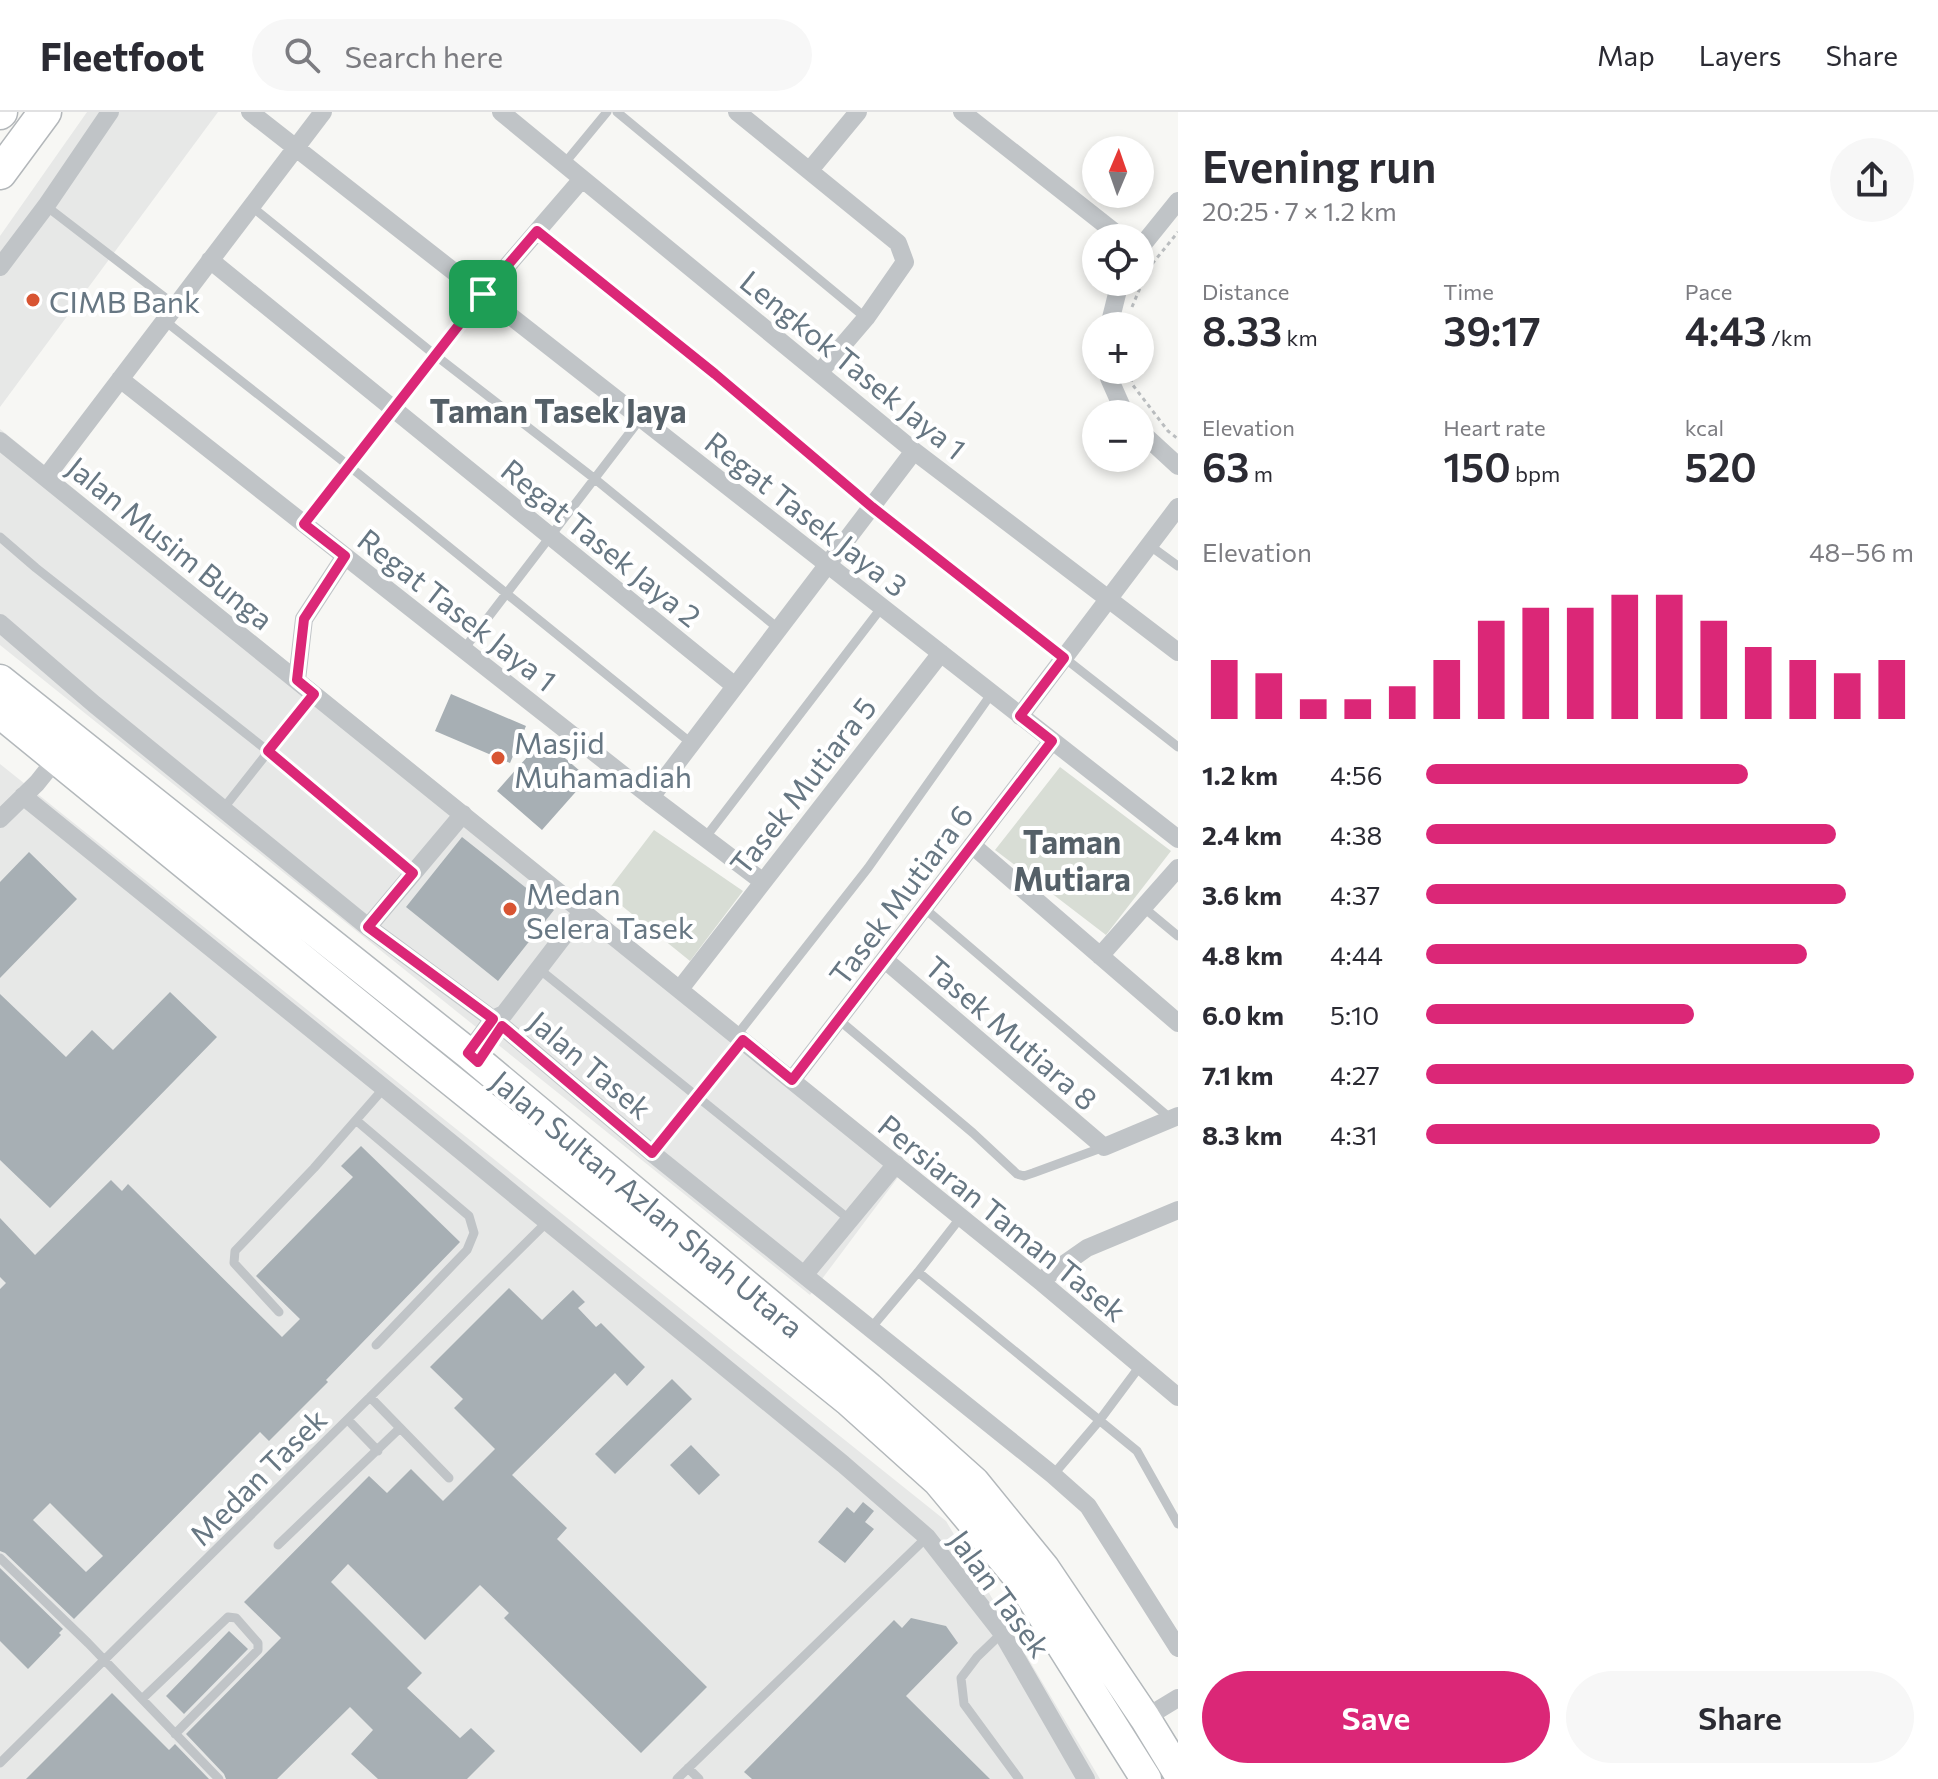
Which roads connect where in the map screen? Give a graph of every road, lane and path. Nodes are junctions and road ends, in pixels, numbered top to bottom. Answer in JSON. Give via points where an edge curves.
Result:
{"nodes":[{"id":1,"x":18,"y":112,"type":"edge"},
{"id":2,"x":45,"y":112,"type":"edge"},
{"id":3,"x":110,"y":112,"type":"edge"},
{"id":4,"x":250,"y":112,"type":"edge"},
{"id":5,"x":323,"y":112,"type":"edge"},
{"id":6,"x":501,"y":112,"type":"edge"},
{"id":7,"x":607,"y":112,"type":"edge"},
{"id":8,"x":617,"y":112,"type":"edge"},
{"id":9,"x":737,"y":112,"type":"edge"},
{"id":10,"x":962,"y":112,"type":"edge"},
{"id":11,"x":851,"y":114,"type":"edge"},
{"id":12,"x":0,"y":136,"type":"edge"},
{"id":13,"x":296,"y":148,"type":"junction"},
{"id":14,"x":564,"y":164,"type":"junction"},
{"id":15,"x":810,"y":170,"type":"junction"},
{"id":16,"x":0,"y":173,"type":"edge"},
{"id":17,"x":582,"y":179,"type":"junction"},
{"id":18,"x":1178,"y":201,"type":"edge"},
{"id":19,"x":46,"y":206,"type":"junction"},
{"id":20,"x":251,"y":206,"type":"junction"},
{"id":21,"x":1104,"y":224,"type":"edge"},
{"id":22,"x":537,"y":231,"type":"junction"},
{"id":23,"x":1154,"y":231,"type":"edge"},
{"id":24,"x":1178,"y":232,"type":"edge"},
{"id":25,"x":210,"y":260,"type":"junction"},
{"id":26,"x":0,"y":267,"type":"edge"},
{"id":27,"x":483,"y":294,"type":"junction"},
{"id":28,"x":1130,"y":312,"type":"dead end"},
{"id":29,"x":170,"y":314,"type":"junction"},
{"id":30,"x":866,"y":318,"type":"junction"},
{"id":31,"x":435,"y":355,"type":"junction"},
{"id":32,"x":819,"y":373,"type":"junction"},
{"id":33,"x":120,"y":379,"type":"junction"},
{"id":34,"x":1132,"y":384,"type":"edge"},
{"id":35,"x":394,"y":408,"type":"junction"},
{"id":36,"x":641,"y":418,"type":"junction"},
{"id":37,"x":1178,"y":439,"type":"edge"},
{"id":38,"x":0,"y":441,"type":"edge"},
{"id":39,"x":1154,"y":444,"type":"edge"},
{"id":40,"x":914,"y":451,"type":"junction"},
{"id":41,"x":349,"y":466,"type":"junction"},
{"id":42,"x":1178,"y":466,"type":"edge"},
{"id":43,"x":46,"y":477,"type":"junction"},
{"id":44,"x":595,"y":479,"type":"junction"},
{"id":45,"x":872,"y":507,"type":"junction"},
{"id":46,"x":1178,"y":507,"type":"edge"},
{"id":47,"x":304,"y":524,"type":"junction"},
{"id":48,"x":0,"y":537,"type":"edge"},
{"id":49,"x":550,"y":537,"type":"junction"},
{"id":50,"x":1149,"y":545,"type":"junction"},
{"id":51,"x":345,"y":556,"type":"junction"},
{"id":52,"x":827,"y":565,"type":"junction"},
{"id":53,"x":1178,"y":566,"type":"edge"},
{"id":54,"x":506,"y":595,"type":"junction"},
{"id":55,"x":1109,"y":599,"type":"junction"},
{"id":56,"x":882,"y":607,"type":"junction"},
{"id":57,"x":0,"y":623,"type":"edge"},
{"id":58,"x":779,"y":629,"type":"junction"},
{"id":59,"x":464,"y":649,"type":"junction"},
{"id":60,"x":1178,"y":652,"type":"edge"},
{"id":61,"x":941,"y":653,"type":"junction"},
{"id":62,"x":1064,"y":658,"type":"junction"},
{"id":63,"x":0,"y":680,"type":"edge"},
{"id":64,"x":297,"y":680,"type":"junction"},
{"id":65,"x":735,"y":686,"type":"junction"},
{"id":66,"x":992,"y":693,"type":"junction"},
{"id":67,"x":314,"y":694,"type":"junction"},
{"id":68,"x":0,"y":713,"type":"edge"},
{"id":69,"x":1020,"y":716,"type":"junction"},
{"id":70,"x":1052,"y":741,"type":"junction"},
{"id":71,"x":691,"y":743,"type":"junction"},
{"id":72,"x":1178,"y":747,"type":"edge"},
{"id":73,"x":268,"y":751,"type":"junction"},
{"id":74,"x":57,"y":758,"type":"junction"},
{"id":75,"x":23,"y":796,"type":"junction"},
{"id":76,"x":651,"y":797,"type":"junction"},
{"id":77,"x":223,"y":809,"type":"junction"},
{"id":78,"x":463,"y":814,"type":"junction"},
{"id":79,"x":0,"y":819,"type":"edge"},
{"id":80,"x":705,"y":838,"type":"junction"},
{"id":81,"x":1178,"y":839,"type":"edge"},
{"id":82,"x":972,"y":845,"type":"junction"},
{"id":83,"x":1178,"y":868,"type":"edge"},
{"id":84,"x":413,"y":873,"type":"junction"},
{"id":85,"x":762,"y":881,"type":"junction"},
{"id":86,"x":1143,"y":907,"type":"junction"},
{"id":87,"x":924,"y":908,"type":"junction"},
{"id":88,"x":583,"y":911,"type":"junction"},
{"id":89,"x":368,"y":927,"type":"junction"},
{"id":90,"x":1178,"y":936,"type":"edge"},
{"id":91,"x":1100,"y":956,"type":"junction"},
{"id":92,"x":885,"y":960,"type":"junction"},
{"id":93,"x":539,"y":969,"type":"junction"},
{"id":94,"x":680,"y":989,"type":"junction"},
{"id":95,"x":500,"y":1020,"type":"junction"},
{"id":96,"x":839,"y":1020,"type":"junction"},
{"id":97,"x":1178,"y":1023,"type":"edge"},
{"id":98,"x":740,"y":1038,"type":"junction"},
{"id":99,"x":416,"y":1052,"type":"junction"},
{"id":100,"x":471,"y":1060,"type":"junction"},
{"id":101,"x":792,"y":1080,"type":"junction"},
{"id":102,"x":384,"y":1088,"type":"junction"},
{"id":103,"x":697,"y":1098,"type":"junction"},
{"id":104,"x":1174,"y":1117,"type":"edge"},
{"id":105,"x":357,"y":1121,"type":"junction"},
{"id":106,"x":515,"y":1133,"type":"junction"},
{"id":107,"x":1104,"y":1147,"type":"junction"},
{"id":108,"x":652,"y":1153,"type":"junction"},
{"id":109,"x":896,"y":1164,"type":"junction"},
{"id":110,"x":1178,"y":1210,"type":"edge"},
{"id":111,"x":961,"y":1217,"type":"junction"},
{"id":112,"x":850,"y":1220,"type":"junction"},
{"id":113,"x":547,"y":1222,"type":"junction"},
{"id":114,"x":918,"y":1272,"type":"junction"},
{"id":115,"x":805,"y":1274,"type":"junction"},
{"id":116,"x":1040,"y":1281,"type":"junction"},
{"id":117,"x":279,"y":1312,"type":"dead end"},
{"id":118,"x":871,"y":1328,"type":"junction"},
{"id":119,"x":376,"y":1345,"type":"dead end"},
{"id":120,"x":1140,"y":1366,"type":"junction"},
{"id":121,"x":370,"y":1397,"type":"junction"},
{"id":122,"x":1178,"y":1397,"type":"edge"},
{"id":123,"x":348,"y":1420,"type":"junction"},
{"id":124,"x":1099,"y":1421,"type":"junction"},
{"id":125,"x":400,"y":1428,"type":"junction"},
{"id":126,"x":378,"y":1451,"type":"junction"},
{"id":127,"x":1053,"y":1475,"type":"junction"},
{"id":128,"x":449,"y":1478,"type":"dead end"},
{"id":129,"x":1178,"y":1524,"type":"edge"},
{"id":130,"x":927,"y":1537,"type":"junction"},
{"id":131,"x":278,"y":1545,"type":"dead end"},
{"id":132,"x":0,"y":1558,"type":"edge"},
{"id":133,"x":1002,"y":1633,"type":"junction"},
{"id":134,"x":1178,"y":1648,"type":"edge"},
{"id":135,"x":104,"y":1662,"type":"junction"},
{"id":136,"x":1178,"y":1698,"type":"edge"},
{"id":137,"x":142,"y":1699,"type":"junction"},
{"id":138,"x":1145,"y":1718,"type":"junction"},
{"id":139,"x":175,"y":1734,"type":"junction"},
{"id":140,"x":0,"y":1763,"type":"edge"},
{"id":141,"x":688,"y":1768,"type":"junction"},
{"id":142,"x":1178,"y":1772,"type":"edge"},
{"id":143,"x":219,"y":1779,"type":"edge"},
{"id":144,"x":677,"y":1779,"type":"edge"},
{"id":145,"x":699,"y":1779,"type":"edge"},
{"id":146,"x":1019,"y":1779,"type":"edge"},
{"id":147,"x":1086,"y":1779,"type":"edge"},
{"id":148,"x":1146,"y":1779,"type":"edge"}],
"edges":[{"from":1,"to":12,"type":"highway"},
{"from":2,"to":16,"type":"highway"},
{"from":3,"to":19,"type":"street"},
{"from":4,"to":13,"type":"street","name":"Regat Tasek Jaya 3"},
{"from":5,"to":13,"type":"street"},
{"from":6,"to":14,"type":"street","name":"Lengkok Tasek Jaya 1"},
{"from":7,"to":14,"type":"lane"},
{"from":8,"to":30,"type":"lane"},
{"from":9,"to":15,"type":"street"},
{"from":10,"to":21,"type":"street"},
{"from":11,"to":15,"type":"street"},
{"from":13,"to":20,"type":"street"},
{"from":13,"to":27,"type":"street","name":"Regat Tasek Jaya 3"},
{"from":14,"to":17,"type":"street","name":"Lengkok Tasek Jaya 1"},
{"from":15,"to":30,"type":"street","via":[[898,243],[905,262]]},
{"from":17,"to":22,"type":"street"},
{"from":17,"to":32,"type":"street","name":"Lengkok Tasek Jaya 1"},
{"from":18,"to":23,"type":"street"},
{"from":19,"to":26,"type":"street"},
{"from":19,"to":29,"type":"lane"},
{"from":20,"to":25,"type":"street"},
{"from":20,"to":31,"type":"lane"},
{"from":22,"to":27,"type":"street"},
{"from":22,"to":45,"type":"lane"},
{"from":24,"to":28,"type":"path","via":[[1148,269]]},
{"from":25,"to":29,"type":"street"},
{"from":25,"to":35,"type":"street","name":"Regat Tasek Jaya 2"},
{"from":27,"to":31,"type":"lane"},
{"from":27,"to":36,"type":"street","name":"Regat Tasek Jaya 3"},
{"from":29,"to":33,"type":"street"},
{"from":29,"to":41,"type":"lane"},
{"from":30,"to":32,"type":"street"},
{"from":31,"to":35,"type":"lane"},
{"from":31,"to":44,"type":"lane"},
{"from":32,"to":40,"type":"street","name":"Lengkok Tasek Jaya 1"},
{"from":33,"to":43,"type":"street"},
{"from":33,"to":47,"type":"street","name":"Regat Tasek Jaya 1"},
{"from":34,"to":37,"type":"path"},
{"from":35,"to":41,"type":"lane"},
{"from":35,"to":49,"type":"street","name":"Regat Tasek Jaya 2"},
{"from":36,"to":44,"type":"lane"},
{"from":36,"to":52,"type":"street","name":"Regat Tasek Jaya 3"},
{"from":38,"to":43,"type":"street","name":"Jalan Musim Bunga"},
{"from":39,"to":42,"type":"street"},
{"from":40,"to":45,"type":"street"},
{"from":40,"to":55,"type":"street","name":"Lengkok Tasek Jaya 1"},
{"from":41,"to":47,"type":"lane"},
{"from":41,"to":54,"type":"lane"},
{"from":43,"to":64,"type":"street","name":"Jalan Musim Bunga"},
{"from":44,"to":49,"type":"lane"},
{"from":44,"to":58,"type":"lane"},
{"from":45,"to":52,"type":"street"},
{"from":45,"to":62,"type":"lane"},
{"from":46,"to":50,"type":"street"},
{"from":47,"to":51,"type":"street","name":"Regat Tasek Jaya 1"},
{"from":48,"to":73,"type":"lane"},
{"from":49,"to":54,"type":"lane"},
{"from":49,"to":65,"type":"street","name":"Regat Tasek Jaya 2"},
{"from":50,"to":53,"type":"lane"},
{"from":50,"to":55,"type":"street"},
{"from":51,"to":59,"type":"street","name":"Regat Tasek Jaya 1"},
{"from":51,"to":64,"type":"street","via":[[304,619]]},
{"from":52,"to":56,"type":"street","name":"Regat Tasek Jaya 3"},
{"from":52,"to":58,"type":"street"},
{"from":54,"to":59,"type":"lane"},
{"from":54,"to":71,"type":"lane"},
{"from":55,"to":60,"type":"street","name":"Lengkok Tasek Jaya 1"},
{"from":55,"to":62,"type":"street"},
{"from":56,"to":61,"type":"street","name":"Regat Tasek Jaya 3"},
{"from":56,"to":80,"type":"lane"},
{"from":57,"to":77,"type":"street","name":"Jalan Tasek"},
{"from":58,"to":65,"type":"street"},
{"from":59,"to":76,"type":"street","name":"Regat Tasek Jaya 1"},
{"from":61,"to":66,"type":"street","name":"Regat Tasek Jaya 3"},
{"from":61,"to":85,"type":"street","name":"Tasek Mutiara 5"},
{"from":62,"to":69,"type":"street"},
{"from":62,"to":72,"type":"lane"},
{"from":63,"to":100,"type":"main road","name":"Jalan Sultan Azlan Shah Utara"},
{"from":64,"to":67,"type":"street","name":"Jalan Musim Bunga"},
{"from":65,"to":71,"type":"street"},
{"from":66,"to":69,"type":"street","name":"Regat Tasek Jaya 3"},
{"from":66,"to":98,"type":"lane"},
{"from":67,"to":73,"type":"lane"},
{"from":67,"to":78,"type":"street","name":"Jalan Musim Bunga"},
{"from":68,"to":74,"type":"main road","name":"Jalan Sultan Azlan Shah Utara"},
{"from":69,"to":70,"type":"street","name":"Regat Tasek Jaya 3"},
{"from":70,"to":81,"type":"street","name":"Regat Tasek Jaya 3"},
{"from":70,"to":82,"type":"street","name":"Tasek Mutiara 6"},
{"from":71,"to":76,"type":"street"},
{"from":73,"to":77,"type":"lane"},
{"from":73,"to":84,"type":"lane"},
{"from":74,"to":75,"type":"street"},
{"from":74,"to":99,"type":"main road","name":"Jalan Sultan Azlan Shah Utara"},
{"from":75,"to":79,"type":"street"},
{"from":75,"to":102,"type":"street","name":"Jalan Tasek"},
{"from":76,"to":80,"type":"street","name":"Regat Tasek Jaya 1"},
{"from":77,"to":89,"type":"street","name":"Jalan Tasek"},
{"from":78,"to":84,"type":"street"},
{"from":78,"to":88,"type":"street","name":"Jalan Musim Bunga"},
{"from":80,"to":85,"type":"street","name":"Regat Tasek Jaya 1"},
{"from":82,"to":87,"type":"street","name":"Tasek Mutiara 6"},
{"from":82,"to":91,"type":"street"},
{"from":83,"to":86,"type":"street"},
{"from":84,"to":89,"type":"street"},
{"from":85,"to":94,"type":"street","name":"Tasek Mutiara 5"},
{"from":86,"to":90,"type":"lane"},
{"from":86,"to":91,"type":"street"},
{"from":87,"to":92,"type":"street","name":"Tasek Mutiara 6"},
{"from":87,"to":104,"type":"lane"},
{"from":88,"to":93,"type":"street"},
{"from":88,"to":94,"type":"street","name":"Jalan Musim Bunga"},
{"from":89,"to":95,"type":"street","name":"Jalan Tasek"},
{"from":91,"to":97,"type":"street"},
{"from":92,"to":96,"type":"street","name":"Tasek Mutiara 6"},
{"from":92,"to":107,"type":"street","name":"Tasek Mutiara 8"},
{"from":93,"to":95,"type":"street"},
{"from":93,"to":103,"type":"lane"},
{"from":94,"to":98,"type":"street","name":"Jalan Musim Bunga"},
{"from":95,"to":100,"type":"street"},
{"from":95,"to":108,"type":"street","name":"Jalan Tasek"},
{"from":96,"to":101,"type":"street","name":"Tasek Mutiara 6"},
{"from":96,"to":107,"type":"lane","via":[[1017,1174]]},
{"from":98,"to":101,"type":"street","name":"Jalan Musim Bunga"},
{"from":98,"to":103,"type":"lane"},
{"from":99,"to":100,"type":"main road","via":[[443,1065]]},
{"from":99,"to":106,"type":"main road","name":"Jalan Sultan Azlan Shah Utara"},
{"from":100,"to":106,"type":"main road","via":[[469,1079],[513,1121]]},
{"from":100,"to":138,"type":"main road","name":"Jalan Sultan Azlan Shah Utara","via":[[869,1388],[974,1482],[1044,1568]]},
{"from":101,"to":109,"type":"street","name":"Persiaran Taman Tasek"},
{"from":102,"to":105,"type":"lane"},
{"from":102,"to":113,"type":"street","name":"Jalan Tasek"},
{"from":103,"to":108,"type":"lane"},
{"from":103,"to":112,"type":"lane"},
{"from":104,"to":107,"type":"street"},
{"from":105,"to":117,"type":"lane","via":[[235,1251],[234,1263]]},
{"from":105,"to":119,"type":"lane","via":[[469,1216],[474,1233],[467,1250]]},
{"from":106,"to":148,"type":"main road","name":"Jalan Sultan Azlan Shah Utara","via":[[849,1401],[938,1481],[1020,1579]]},
{"from":108,"to":115,"type":"street","name":"Jalan Tasek"},
{"from":109,"to":111,"type":"street","name":"Persiaran Taman Tasek"},
{"from":109,"to":112,"type":"street"},
{"from":110,"to":116,"type":"street","via":[[1087,1248]]},
{"from":111,"to":114,"type":"lane"},
{"from":111,"to":116,"type":"street","name":"Persiaran Taman Tasek"},
{"from":112,"to":115,"type":"street"},
{"from":113,"to":121,"type":"lane","name":"Medan Tasek"},
{"from":113,"to":130,"type":"street","name":"Jalan Tasek"},
{"from":114,"to":118,"type":"lane"},
{"from":114,"to":124,"type":"lane"},
{"from":115,"to":118,"type":"street","name":"Jalan Tasek"},
{"from":116,"to":120,"type":"street","name":"Persiaran Taman Tasek"},
{"from":118,"to":127,"type":"street","name":"Jalan Tasek"},
{"from":120,"to":122,"type":"street","name":"Persiaran Taman Tasek"},
{"from":120,"to":124,"type":"lane"},
{"from":121,"to":123,"type":"lane","name":"Medan Tasek"},
{"from":121,"to":125,"type":"lane"},
{"from":123,"to":126,"type":"lane"},
{"from":123,"to":135,"type":"lane","name":"Medan Tasek"},
{"from":124,"to":127,"type":"lane"},
{"from":124,"to":129,"type":"lane","via":[[1137,1451]]},
{"from":125,"to":126,"type":"lane"},
{"from":125,"to":128,"type":"lane"},
{"from":126,"to":131,"type":"lane"},
{"from":127,"to":134,"type":"street","name":"Jalan Tasek","via":[[1088,1506]]},
{"from":130,"to":133,"type":"street","name":"Jalan Tasek"},
{"from":130,"to":141,"type":"lane"},
{"from":132,"to":135,"type":"lane"},
{"from":133,"to":146,"type":"lane","via":[[961,1678],[964,1704]]},
{"from":133,"to":147,"type":"street","name":"Jalan Tasek"},
{"from":135,"to":137,"type":"lane"},
{"from":135,"to":140,"type":"lane","name":"Medan Tasek"},
{"from":136,"to":138,"type":"street"},
{"from":137,"to":139,"type":"lane"},
{"from":137,"to":139,"type":"lane","via":[[228,1617],[236,1618],[258,1650]]},
{"from":138,"to":142,"type":"main road","name":"Jalan Sultan Azlan Shah Utara"},
{"from":139,"to":143,"type":"lane"},
{"from":141,"to":144,"type":"lane"},
{"from":141,"to":145,"type":"lane"}]}
